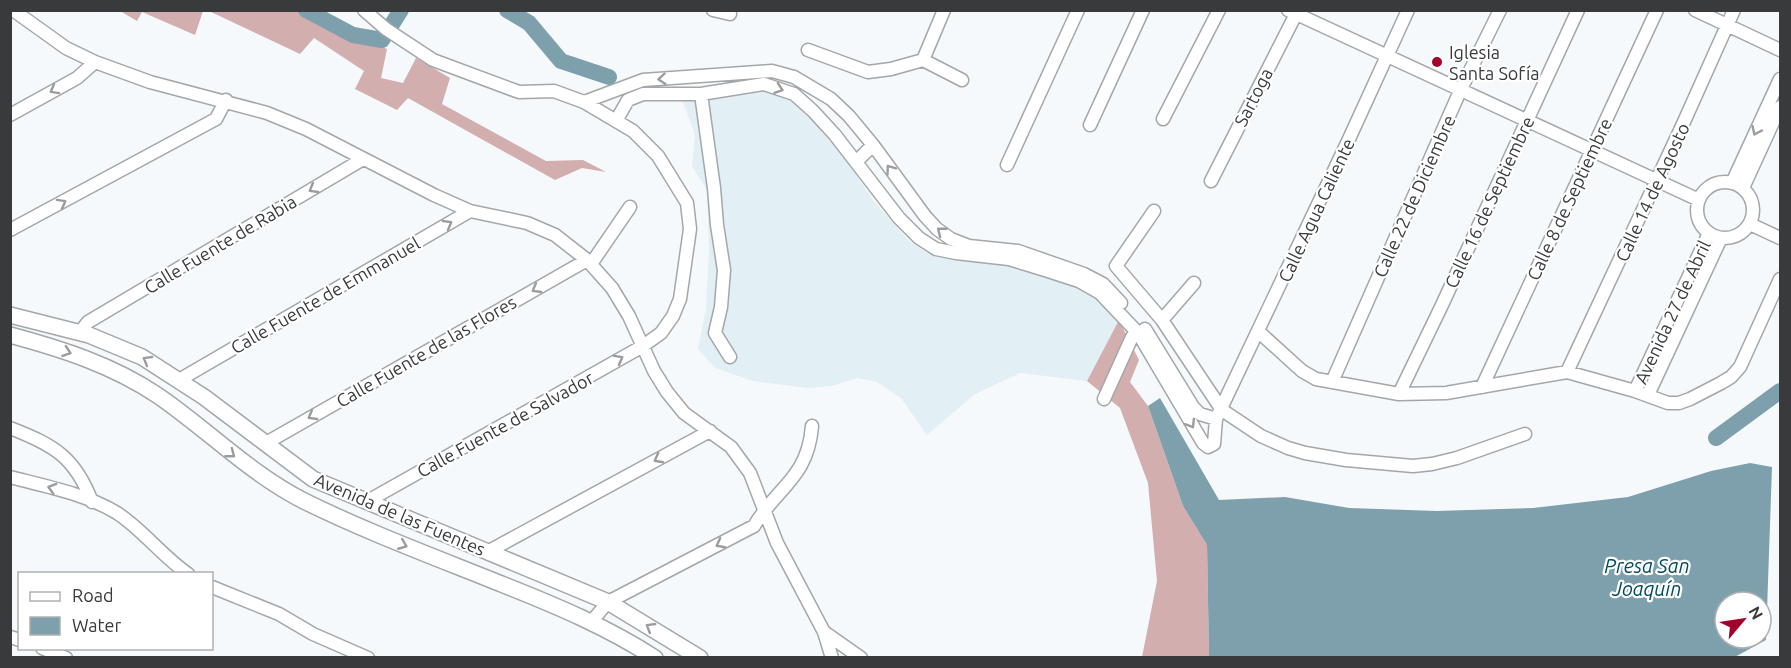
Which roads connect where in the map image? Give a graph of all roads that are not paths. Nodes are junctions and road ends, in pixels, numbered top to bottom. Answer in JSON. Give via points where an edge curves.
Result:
{"nodes":[{"id":1,"x":13,"y":10,"type":"edge"},
{"id":2,"x":364,"y":10,"type":"edge"},
{"id":3,"x":713,"y":10,"type":"edge"},
{"id":4,"x":944,"y":10,"type":"edge"},
{"id":5,"x":1078,"y":10,"type":"edge"},
{"id":6,"x":1143,"y":10,"type":"edge"},
{"id":7,"x":1219,"y":10,"type":"edge"},
{"id":8,"x":1408,"y":10,"type":"edge"},
{"id":9,"x":1500,"y":10,"type":"edge"},
{"id":10,"x":1578,"y":10,"type":"edge"},
{"id":11,"x":1657,"y":10,"type":"edge"},
{"id":12,"x":1695,"y":10,"type":"edge"},
{"id":13,"x":1734,"y":10,"type":"edge"},
{"id":14,"x":1292,"y":12,"type":"edge"},
{"id":15,"x":730,"y":14,"type":"dead end"},
{"id":16,"x":1727,"y":26,"type":"junction"},
{"id":17,"x":808,"y":50,"type":"dead end"},
{"id":18,"x":1780,"y":50,"type":"edge"},
{"id":19,"x":1387,"y":56,"type":"junction"},
{"id":20,"x":923,"y":60,"type":"junction"},
{"id":21,"x":95,"y":62,"type":"junction"},
{"id":22,"x":721,"y":74,"type":"junction"},
{"id":23,"x":1780,"y":79,"type":"edge"},
{"id":24,"x":962,"y":80,"type":"dead end"},
{"id":25,"x":722,"y":90,"type":"junction"},
{"id":26,"x":1460,"y":91,"type":"junction"},
{"id":27,"x":701,"y":94,"type":"junction"},
{"id":28,"x":226,"y":100,"type":"junction"},
{"id":29,"x":584,"y":102,"type":"junction"},
{"id":30,"x":1780,"y":107,"type":"edge"},
{"id":31,"x":10,"y":115,"type":"edge"},
{"id":32,"x":1163,"y":118,"type":"dead end"},
{"id":33,"x":1527,"y":120,"type":"junction"},
{"id":34,"x":616,"y":121,"type":"junction"},
{"id":35,"x":1089,"y":125,"type":"dead end"},
{"id":36,"x":873,"y":145,"type":"junction"},
{"id":37,"x":1592,"y":150,"type":"junction"},
{"id":38,"x":363,"y":159,"type":"junction"},
{"id":39,"x":856,"y":162,"type":"junction"},
{"id":40,"x":1007,"y":165,"type":"dead end"},
{"id":41,"x":1211,"y":181,"type":"dead end"},
{"id":42,"x":1656,"y":181,"type":"junction"},
{"id":43,"x":1738,"y":186,"type":"junction"},
{"id":44,"x":1699,"y":200,"type":"junction"},
{"id":45,"x":630,"y":207,"type":"dead end"},
{"id":46,"x":470,"y":211,"type":"junction"},
{"id":47,"x":1154,"y":211,"type":"dead end"},
{"id":48,"x":1750,"y":224,"type":"junction"},
{"id":49,"x":10,"y":230,"type":"edge"},
{"id":50,"x":1715,"y":236,"type":"junction"},
{"id":51,"x":1780,"y":238,"type":"edge"},
{"id":52,"x":589,"y":262,"type":"junction"},
{"id":53,"x":1780,"y":279,"type":"edge"},
{"id":54,"x":1194,"y":283,"type":"dead end"},
{"id":55,"x":10,"y":315,"type":"edge"},
{"id":56,"x":1162,"y":320,"type":"junction"},
{"id":57,"x":1142,"y":331,"type":"junction"},
{"id":58,"x":80,"y":332,"type":"junction"},
{"id":59,"x":1259,"y":332,"type":"junction"},
{"id":60,"x":10,"y":336,"type":"edge"},
{"id":61,"x":643,"y":346,"type":"junction"},
{"id":62,"x":730,"y":357,"type":"dead end"},
{"id":63,"x":1567,"y":372,"type":"junction"},
{"id":64,"x":179,"y":380,"type":"junction"},
{"id":65,"x":1332,"y":382,"type":"junction"},
{"id":66,"x":1482,"y":387,"type":"junction"},
{"id":67,"x":1635,"y":391,"type":"junction"},
{"id":68,"x":1399,"y":394,"type":"junction"},
{"id":69,"x":1647,"y":395,"type":"junction"},
{"id":70,"x":204,"y":397,"type":"junction"},
{"id":71,"x":1104,"y":399,"type":"dead end"},
{"id":72,"x":221,"y":410,"type":"junction"},
{"id":73,"x":1219,"y":414,"type":"junction"},
{"id":74,"x":191,"y":421,"type":"junction"},
{"id":75,"x":812,"y":426,"type":"dead end"},
{"id":76,"x":10,"y":428,"type":"edge"},
{"id":77,"x":710,"y":432,"type":"junction"},
{"id":78,"x":205,"y":433,"type":"junction"},
{"id":79,"x":1526,"y":434,"type":"dead end"},
{"id":80,"x":266,"y":443,"type":"junction"},
{"id":81,"x":10,"y":477,"type":"edge"},
{"id":82,"x":92,"y":502,"type":"junction"},
{"id":83,"x":366,"y":502,"type":"junction"},
{"id":84,"x":764,"y":509,"type":"junction"},
{"id":85,"x":489,"y":551,"type":"junction"},
{"id":86,"x":187,"y":572,"type":"edge"},
{"id":87,"x":213,"y":587,"type":"edge"},
{"id":88,"x":608,"y":602,"type":"junction"},
{"id":89,"x":592,"y":621,"type":"junction"},
{"id":90,"x":824,"y":632,"type":"junction"},
{"id":91,"x":47,"y":650,"type":"edge"},
{"id":92,"x":66,"y":657,"type":"edge"},
{"id":93,"x":368,"y":657,"type":"edge"},
{"id":94,"x":655,"y":657,"type":"edge"},
{"id":95,"x":700,"y":657,"type":"edge"},
{"id":96,"x":832,"y":657,"type":"edge"},
{"id":97,"x":861,"y":657,"type":"edge"}],
"edges":[{"from":1,"to":21,"type":"street","via":[[66,48]]},
{"from":2,"to":29,"type":"street","name":"Calle Fuente de Salvador","via":[[433,60],[519,92],[554,91]]},
{"from":3,"to":15,"type":"street"},
{"from":4,"to":20,"type":"street"},
{"from":5,"to":40,"type":"street"},
{"from":6,"to":35,"type":"street"},
{"from":7,"to":32,"type":"street"},
{"from":8,"to":19,"type":"street","name":"Calle Agua Caliente"},
{"from":9,"to":26,"type":"street","name":"Calle 22 de Diciembre"},
{"from":10,"to":33,"type":"street","name":"Calle 16 de Septiembre"},
{"from":11,"to":37,"type":"street","name":"Calle 8 de Septiembre"},
{"from":12,"to":16,"type":"street"},
{"from":13,"to":16,"type":"street","name":"Calle 14 de Agosto"},
{"from":14,"to":19,"type":"street"},
{"from":14,"to":41,"type":"street","name":"Sartoga"},
{"from":16,"to":18,"type":"street"},
{"from":16,"to":42,"type":"street","name":"Calle 14 de Agosto"},
{"from":17,"to":20,"type":"street","via":[[868,72]]},
{"from":19,"to":26,"type":"street"},
{"from":19,"to":59,"type":"street","name":"Calle Agua Caliente"},
{"from":20,"to":24,"type":"street"},
{"from":21,"to":28,"type":"street","via":[[150,82]]},
{"from":21,"to":31,"type":"street","one_way":true,"via":[[77,78]]},
{"from":22,"to":25,"type":"street"},
{"from":22,"to":29,"type":"street","one_way":true,"via":[[643,80]]},
{"from":22,"to":36,"type":"street","via":[[772,71],[794,77],[831,99]]},
{"from":23,"to":43,"type":"street","one_way":true},
{"from":25,"to":27,"type":"street"},
{"from":25,"to":39,"type":"street","one_way":true,"via":[[764,84],[794,94]]},
{"from":26,"to":33,"type":"street"},
{"from":26,"to":65,"type":"street","name":"Calle 22 de Diciembre"},
{"from":27,"to":34,"type":"street","via":[[634,96]]},
{"from":27,"to":62,"type":"street","via":[[724,270],[715,333]]},
{"from":28,"to":38,"type":"street","via":[[306,129]]},
{"from":49,"to":28,"type":"street","one_way":true,"via":[[216,119]]},
{"from":29,"to":34,"type":"street","name":"Calle Fuente de Salvador"},
{"from":30,"to":43,"type":"street"},
{"from":33,"to":37,"type":"street"},
{"from":33,"to":68,"type":"street","name":"Calle 16 de Septiembre"},
{"from":34,"to":61,"type":"street","name":"Calle Fuente de Salvador","via":[[633,131],[658,156],[687,203],[688,257],[680,299],[661,333]]},
{"from":36,"to":39,"type":"street"},
{"from":57,"to":36,"type":"street","one_way":true,"via":[[1104,284],[1084,274],[1018,251],[969,246],[951,239],[925,216]]},
{"from":37,"to":42,"type":"street"},
{"from":37,"to":66,"type":"street","name":"Calle 8 de Septiembre"},
{"from":38,"to":46,"type":"street"},
{"from":38,"to":58,"type":"street","name":"Calle Fuente de Rabia","one_way":true,"via":[[88,322]]},
{"from":39,"to":57,"type":"street","via":[[899,218],[936,249],[1009,259],[1079,281],[1100,293]]},
{"from":42,"to":44,"type":"street"},
{"from":42,"to":63,"type":"street","name":"Calle 14 de Agosto"},
{"from":43,"to":44,"type":"street","via":[[1722,182],[1712,185]]},
{"from":43,"to":48,"type":"street","via":[[1750,196],[1753,205]]},
{"from":44,"to":50,"type":"street","via":[[1698,219]]},
{"from":45,"to":52,"type":"street"},
{"from":46,"to":52,"type":"street","via":[[537,227],[555,235]]},
{"from":64,"to":46,"type":"street","name":"Calle Fuente de Emmanuel","one_way":true},
{"from":47,"to":56,"type":"street","via":[[1116,266]]},
{"from":48,"to":50,"type":"street","via":[[1737,236]]},
{"from":48,"to":51,"type":"street"},
{"from":50,"to":67,"type":"street","name":"Avenida 27 de Abril"},
{"from":50,"to":69,"type":"street","name":"Avenida 27 de Abril"},
{"from":52,"to":61,"type":"street","via":[[612,288]]},
{"from":52,"to":80,"type":"street","name":"Calle Fuente de las Flores","one_way":true},
{"from":53,"to":69,"type":"street","via":[[1740,367],[1731,377],[1679,403]]},
{"from":54,"to":56,"type":"street"},
{"from":55,"to":58,"type":"main road","name":"Avenida de las Fuentes"},
{"from":56,"to":73,"type":"street"},
{"from":57,"to":71,"type":"street","via":[[1132,337]]},
{"from":57,"to":73,"type":"street","via":[[1200,414]]},
{"from":57,"to":73,"type":"street","name":"Calle Agua Caliente","one_way":true,"via":[[1184,413],[1208,447],[1214,444]]},
{"from":64,"to":58,"type":"main road","name":"Avenida de las Fuentes","one_way":true,"via":[[142,357]]},
{"from":59,"to":65,"type":"street","via":[[1302,371]]},
{"from":59,"to":73,"type":"street","name":"Calle Agua Caliente"},
{"from":60,"to":74,"type":"main road","name":"Avenida de las Fuentes","one_way":true,"via":[[124,375]]},
{"from":61,"to":77,"type":"street","via":[[667,392],[684,413]]},
{"from":83,"to":61,"type":"street","name":"Calle Fuente de Salvador","one_way":true},
{"from":63,"to":66,"type":"street"},
{"from":63,"to":67,"type":"street"},
{"from":64,"to":70,"type":"main road","name":"Avenida de las Fuentes"},
{"from":65,"to":68,"type":"street"},
{"from":66,"to":68,"type":"street"},
{"from":67,"to":69,"type":"street"},
{"from":70,"to":72,"type":"main road","name":"Avenida de las Fuentes"},
{"from":70,"to":74,"type":"main road","via":[[205,410]]},
{"from":72,"to":78,"type":"main road","via":[[206,420]]},
{"from":72,"to":80,"type":"main road","name":"Avenida de las Fuentes"},
{"from":73,"to":79,"type":"street","via":[[1305,453],[1413,466],[1457,458]]},
{"from":74,"to":78,"type":"main road","name":"Avenida de las Fuentes"},
{"from":75,"to":84,"type":"street","via":[[811,444],[802,465]]},
{"from":76,"to":82,"type":"street","via":[[63,455],[76,467]]},
{"from":77,"to":84,"type":"street","via":[[731,447],[750,473]]},
{"from":77,"to":85,"type":"street","one_way":true},
{"from":78,"to":89,"type":"main road","name":"Avenida de las Fuentes","one_way":true,"via":[[270,481],[322,510]]},
{"from":80,"to":83,"type":"main road","name":"Avenida de las Fuentes","via":[[313,479]]},
{"from":82,"to":81,"type":"street","one_way":true},
{"from":82,"to":86,"type":"street","via":[[118,514]]},
{"from":83,"to":85,"type":"main road","name":"Avenida de las Fuentes"},
{"from":84,"to":88,"type":"street","one_way":true,"via":[[754,526]]},
{"from":84,"to":90,"type":"street","via":[[777,543]]},
{"from":85,"to":88,"type":"main road","name":"Avenida de las Fuentes"},
{"from":87,"to":93,"type":"street"},
{"from":88,"to":89,"type":"street"},
{"from":95,"to":88,"type":"main road","name":"Avenida de las Fuentes","one_way":true},
{"from":89,"to":94,"type":"main road","name":"Avenida de las Fuentes"},
{"from":90,"to":96,"type":"street"},
{"from":90,"to":97,"type":"street"},
{"from":91,"to":92,"type":"street"}]}
